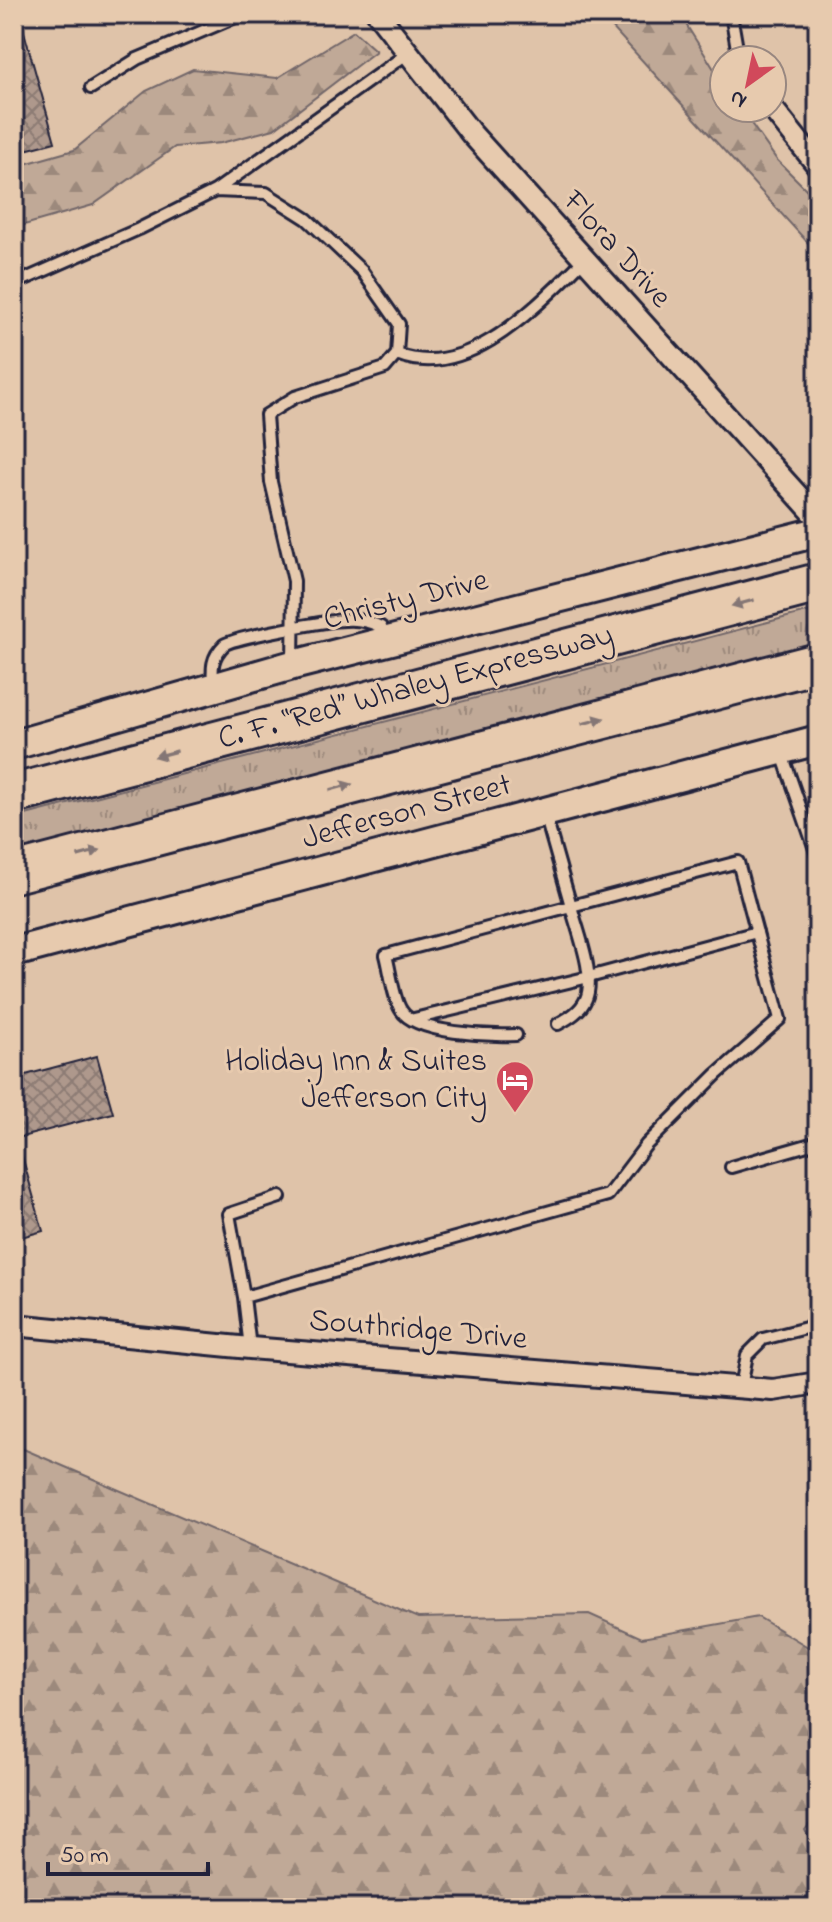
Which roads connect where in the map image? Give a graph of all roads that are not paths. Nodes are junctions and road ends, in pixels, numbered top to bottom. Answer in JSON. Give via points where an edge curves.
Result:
{"nodes":[{"id":1,"x":243,"y":14,"type":"edge"},
{"id":2,"x":378,"y":14,"type":"edge"},
{"id":3,"x":731,"y":14,"type":"edge"},
{"id":4,"x":736,"y":44,"type":"edge"},
{"id":5,"x":408,"y":53,"type":"junction"},
{"id":6,"x":91,"y":88,"type":"dead end"},
{"id":7,"x":785,"y":124,"type":"edge"},
{"id":8,"x":818,"y":166,"type":"edge"},
{"id":9,"x":215,"y":191,"type":"junction"},
{"id":10,"x":585,"y":259,"type":"junction"},
{"id":11,"x":14,"y":284,"type":"edge"},
{"id":12,"x":397,"y":354,"type":"junction"},
{"id":13,"x":818,"y":518,"type":"edge"},
{"id":14,"x":818,"y":532,"type":"edge"},
{"id":15,"x":818,"y":583,"type":"edge"},
{"id":16,"x":293,"y":629,"type":"junction"},
{"id":17,"x":386,"y":642,"type":"junction"},
{"id":18,"x":818,"y":663,"type":"edge"},
{"id":19,"x":293,"y":665,"type":"junction"},
{"id":20,"x":213,"y":689,"type":"junction"},
{"id":21,"x":818,"y":740,"type":"edge"},
{"id":22,"x":14,"y":745,"type":"edge"},
{"id":23,"x":780,"y":749,"type":"junction"},
{"id":24,"x":14,"y":794,"type":"edge"},
{"id":25,"x":544,"y":812,"type":"junction"},
{"id":26,"x":818,"y":858,"type":"edge"},
{"id":27,"x":14,"y":873,"type":"edge"},
{"id":28,"x":571,"y":906,"type":"junction"},
{"id":29,"x":757,"y":932,"type":"junction"},
{"id":30,"x":14,"y":952,"type":"edge"},
{"id":31,"x":589,"y":977,"type":"junction"},
{"id":32,"x":411,"y":1020,"type":"junction"},
{"id":33,"x":558,"y":1024,"type":"dead end"},
{"id":34,"x":516,"y":1035,"type":"dead end"},
{"id":35,"x":818,"y":1142,"type":"edge"},
{"id":36,"x":731,"y":1167,"type":"dead end"},
{"id":37,"x":280,"y":1197,"type":"dead end"},
{"id":38,"x":244,"y":1297,"type":"junction"},
{"id":39,"x":14,"y":1325,"type":"edge"},
{"id":40,"x":818,"y":1325,"type":"edge"},
{"id":41,"x":250,"y":1348,"type":"junction"},
{"id":42,"x":818,"y":1383,"type":"edge"},
{"id":43,"x":741,"y":1387,"type":"junction"}],
"edges":[{"from":1,"to":6,"type":"lane","via":[[137,59]]},
{"from":2,"to":5,"type":"street","name":"Flora Drive"},
{"from":3,"to":4,"type":"lane"},
{"from":5,"to":9,"type":"lane"},
{"from":5,"to":10,"type":"street","name":"Flora Drive","via":[[471,133]]},
{"from":7,"to":8,"type":"street"},
{"from":9,"to":11,"type":"lane"},
{"from":9,"to":12,"type":"lane","via":[[266,193],[307,219],[362,271],[399,324]]},
{"from":10,"to":12,"type":"lane","via":[[524,317],[474,351],[450,358],[410,359]]},
{"from":10,"to":13,"type":"street","name":"Flora Drive"},
{"from":12,"to":16,"type":"lane","via":[[385,368],[295,397],[266,415],[271,482],[294,581]]},
{"from":14,"to":17,"type":"street","name":"Christy Drive"},
{"from":15,"to":24,"type":"highway","name":"C. F. “Red” Whaley Expressway","one_way":true},
{"from":16,"to":17,"type":"lane","via":[[368,620],[381,627]]},
{"from":16,"to":19,"type":"lane"},
{"from":16,"to":20,"type":"lane","via":[[226,642],[211,662]]},
{"from":17,"to":19,"type":"street","name":"Christy Drive"},
{"from":27,"to":18,"type":"highway","one_way":true},
{"from":19,"to":20,"type":"street","name":"Christy Drive"},
{"from":20,"to":22,"type":"street","name":"Christy Drive"},
{"from":21,"to":23,"type":"street","name":"Jefferson Street"},
{"from":23,"to":25,"type":"street","name":"Jefferson Street"},
{"from":23,"to":26,"type":"lane"},
{"from":25,"to":28,"type":"lane"},
{"from":25,"to":30,"type":"street","name":"Jefferson Street"},
{"from":28,"to":29,"type":"lane","via":[[738,862]]},
{"from":28,"to":31,"type":"lane"},
{"from":28,"to":32,"type":"lane","via":[[386,955],[401,1011]]},
{"from":29,"to":31,"type":"lane"},
{"from":29,"to":38,"type":"lane","via":[[780,1019],[646,1145],[608,1195]]},
{"from":31,"to":32,"type":"lane"},
{"from":31,"to":33,"type":"lane","via":[[586,998],[575,1014]]},
{"from":32,"to":34,"type":"lane","via":[[479,1036]]},
{"from":35,"to":36,"type":"lane"},
{"from":37,"to":38,"type":"lane","via":[[229,1214]]},
{"from":38,"to":41,"type":"lane"},
{"from":39,"to":41,"type":"street","name":"Southridge Drive"},
{"from":40,"to":43,"type":"lane","via":[[763,1339],[747,1355]]},
{"from":41,"to":43,"type":"street","name":"Southridge Drive"},
{"from":42,"to":43,"type":"street","name":"Southridge Drive","via":[[773,1390]]}]}
